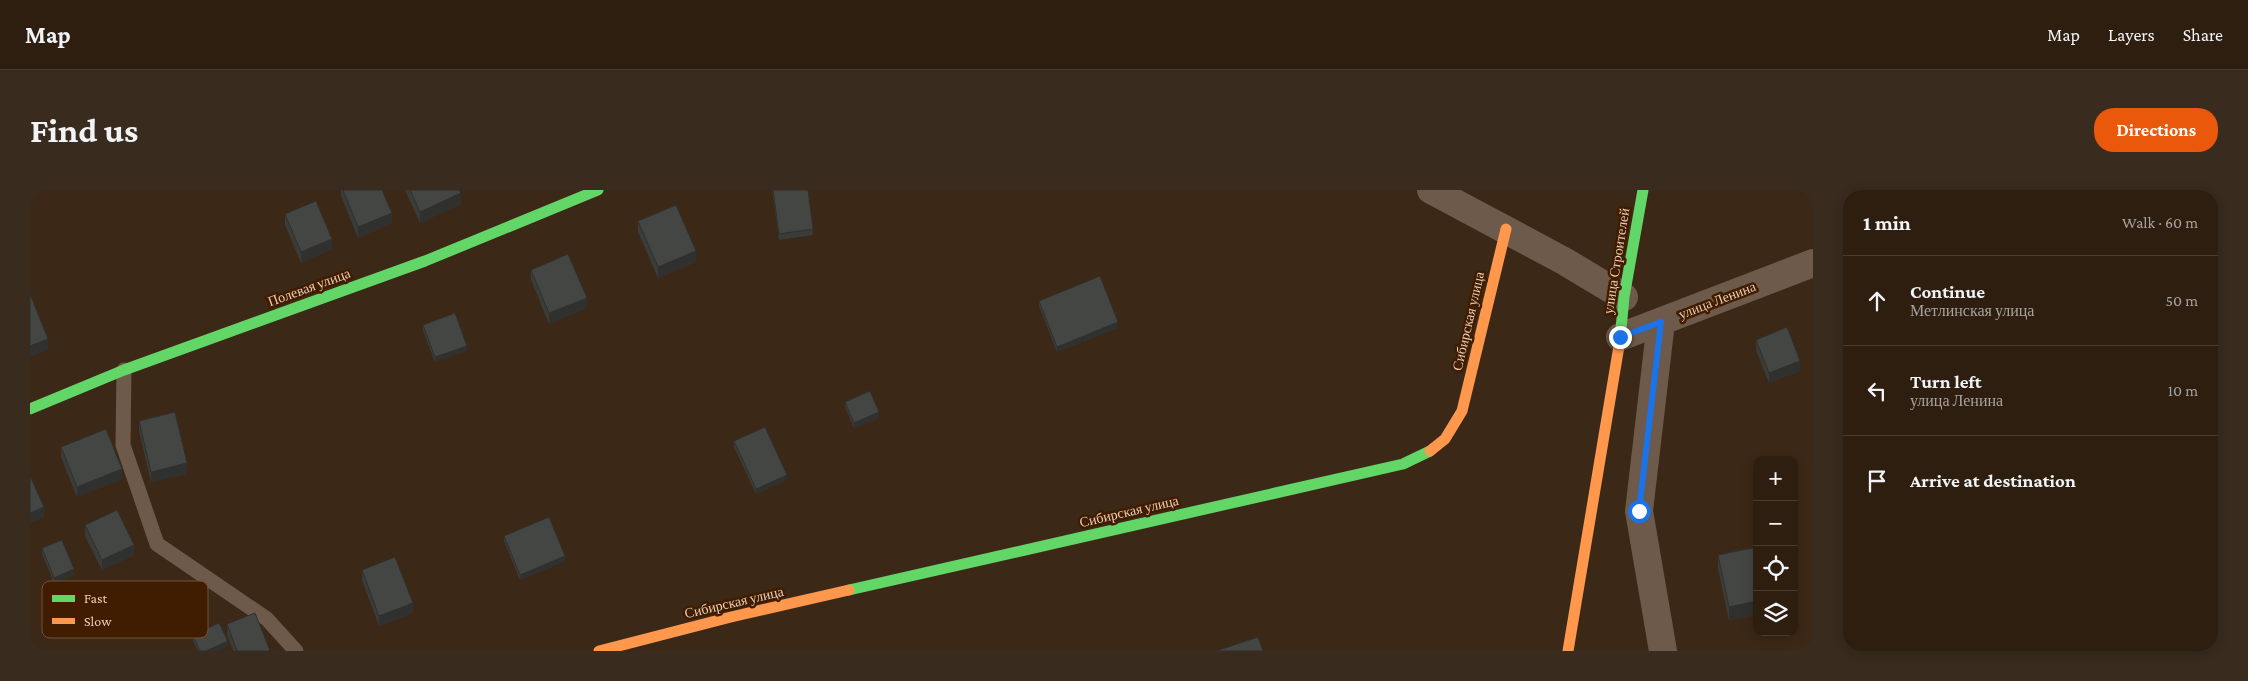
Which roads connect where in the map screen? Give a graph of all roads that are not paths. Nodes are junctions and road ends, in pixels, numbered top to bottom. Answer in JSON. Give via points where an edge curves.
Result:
{"nodes":[{"id":1,"x":598,"y":190,"type":"edge"},
{"id":2,"x":1431,"y":190,"type":"edge"},
{"id":3,"x":1643,"y":190,"type":"edge"},
{"id":4,"x":1506,"y":229,"type":"junction"},
{"id":5,"x":1813,"y":264,"type":"edge"},
{"id":6,"x":1624,"y":297,"type":"junction"},
{"id":7,"x":1661,"y":322,"type":"junction"},
{"id":8,"x":1620,"y":337,"type":"junction"},
{"id":9,"x":124,"y":370,"type":"junction"},
{"id":10,"x":30,"y":409,"type":"edge"},
{"id":11,"x":296,"y":651,"type":"edge"},
{"id":12,"x":598,"y":651,"type":"edge"},
{"id":13,"x":1568,"y":651,"type":"edge"},
{"id":14,"x":1663,"y":651,"type":"edge"}],
"edges":[{"from":1,"to":9,"type":"street","name":"Полевая улица","via":[[425,261]]},
{"from":2,"to":4,"type":"street"},
{"from":3,"to":6,"type":"street","name":"улица Строителей"},
{"from":4,"to":6,"type":"street"},
{"from":4,"to":12,"type":"street","name":"Сибирская улица","via":[[1462,411],[1450,435],[1429,454],[1403,464],[731,617]]},
{"from":5,"to":7,"type":"street","name":"улица Ленина"},
{"from":6,"to":8,"type":"street","name":"улица Строителей"},
{"from":7,"to":8,"type":"street","name":"улица Ленина"},
{"from":7,"to":14,"type":"street","via":[[1639,511]]},
{"from":8,"to":13,"type":"street","name":"улица Строителей"},
{"from":9,"to":10,"type":"street","name":"Полевая улица"},
{"from":9,"to":11,"type":"lane","via":[[122,445],[157,544],[267,619]]}]}
